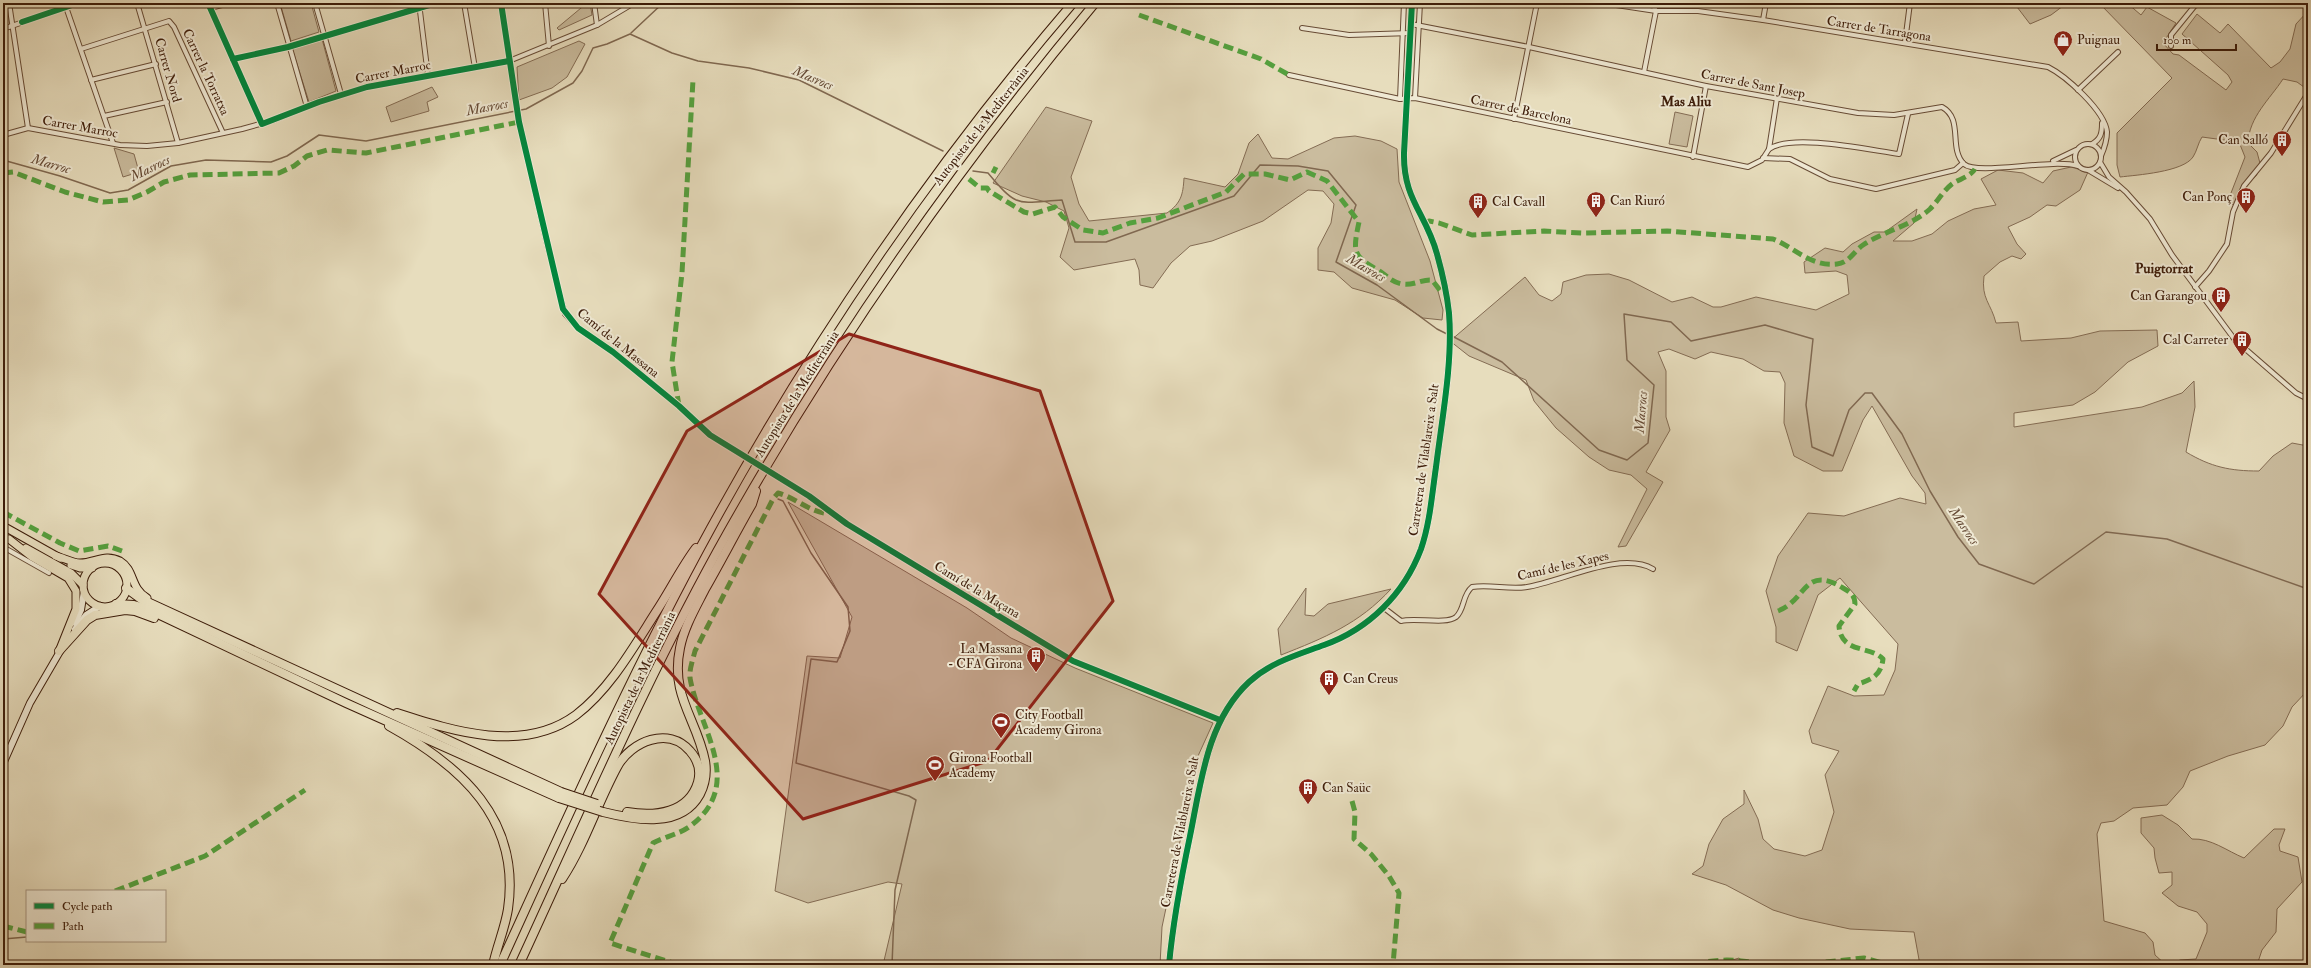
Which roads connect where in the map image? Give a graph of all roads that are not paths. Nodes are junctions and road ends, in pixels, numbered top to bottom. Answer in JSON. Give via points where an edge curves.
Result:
{"nodes":[{"id":1,"x":8,"y":3,"type":"edge"},
{"id":2,"x":78,"y":3,"type":"edge"},
{"id":3,"x":137,"y":3,"type":"edge"},
{"id":4,"x":208,"y":3,"type":"edge"},
{"id":5,"x":230,"y":3,"type":"edge"},
{"id":6,"x":277,"y":3,"type":"edge"},
{"id":7,"x":315,"y":3,"type":"edge"},
{"id":8,"x":419,"y":3,"type":"edge"},
{"id":9,"x":436,"y":3,"type":"edge"},
{"id":10,"x":464,"y":3,"type":"edge"},
{"id":11,"x":500,"y":3,"type":"edge"},
{"id":12,"x":545,"y":3,"type":"edge"},
{"id":13,"x":594,"y":3,"type":"edge"},
{"id":14,"x":634,"y":3,"type":"edge"},
{"id":15,"x":1073,"y":3,"type":"edge"},
{"id":16,"x":1095,"y":3,"type":"edge"},
{"id":17,"x":1404,"y":3,"type":"edge"},
{"id":18,"x":1412,"y":3,"type":"edge"},
{"id":19,"x":1420,"y":3,"type":"edge"},
{"id":20,"x":1537,"y":3,"type":"edge"},
{"id":21,"x":1603,"y":3,"type":"edge"},
{"id":22,"x":1656,"y":3,"type":"edge"},
{"id":23,"x":1766,"y":3,"type":"edge"},
{"id":24,"x":1910,"y":3,"type":"edge"},
{"id":25,"x":2197,"y":3,"type":"edge"},
{"id":26,"x":66,"y":7,"type":"junction"},
{"id":27,"x":210,"y":8,"type":"junction"},
{"id":28,"x":420,"y":8,"type":"junction"},
{"id":29,"x":1656,"y":11,"type":"junction"},
{"id":30,"x":1763,"y":20,"type":"junction"},
{"id":31,"x":1411,"y":24,"type":"junction"},
{"id":32,"x":1419,"y":24,"type":"junction"},
{"id":33,"x":597,"y":25,"type":"junction"},
{"id":34,"x":12,"y":26,"type":"junction"},
{"id":35,"x":145,"y":28,"type":"junction"},
{"id":36,"x":1302,"y":28,"type":"dead end"},
{"id":37,"x":3,"y":29,"type":"edge"},
{"id":38,"x":1411,"y":33,"type":"junction"},
{"id":39,"x":1402,"y":34,"type":"junction"},
{"id":40,"x":324,"y":36,"type":"junction"},
{"id":41,"x":1905,"y":42,"type":"junction"},
{"id":42,"x":288,"y":46,"type":"junction"},
{"id":43,"x":549,"y":46,"type":"junction"},
{"id":44,"x":1529,"y":46,"type":"junction"},
{"id":45,"x":2171,"y":46,"type":"dead end"},
{"id":46,"x":80,"y":49,"type":"junction"},
{"id":47,"x":2118,"y":52,"type":"dead end"},
{"id":48,"x":233,"y":59,"type":"junction"},
{"id":49,"x":509,"y":61,"type":"junction"},
{"id":50,"x":156,"y":64,"type":"junction"},
{"id":51,"x":475,"y":68,"type":"junction"},
{"id":52,"x":1644,"y":72,"type":"junction"},
{"id":53,"x":1289,"y":75,"type":"dead end"},
{"id":54,"x":428,"y":76,"type":"junction"},
{"id":55,"x":91,"y":80,"type":"junction"},
{"id":56,"x":1706,"y":86,"type":"junction"},
{"id":57,"x":2078,"y":90,"type":"junction"},
{"id":58,"x":2308,"y":93,"type":"edge"},
{"id":59,"x":340,"y":94,"type":"junction"},
{"id":60,"x":1400,"y":98,"type":"junction"},
{"id":61,"x":1407,"y":98,"type":"junction"},
{"id":62,"x":1415,"y":98,"type":"junction"},
{"id":63,"x":1777,"y":98,"type":"junction"},
{"id":64,"x":167,"y":102,"type":"junction"},
{"id":65,"x":307,"y":107,"type":"junction"},
{"id":66,"x":1908,"y":114,"type":"junction"},
{"id":67,"x":104,"y":116,"type":"junction"},
{"id":68,"x":1514,"y":119,"type":"junction"},
{"id":69,"x":2102,"y":123,"type":"junction"},
{"id":70,"x":262,"y":124,"type":"junction"},
{"id":71,"x":28,"y":128,"type":"junction"},
{"id":72,"x":223,"y":133,"type":"junction"},
{"id":73,"x":3,"y":135,"type":"edge"},
{"id":74,"x":178,"y":143,"type":"junction"},
{"id":75,"x":113,"y":144,"type":"junction"},
{"id":76,"x":2092,"y":144,"type":"junction"},
{"id":77,"x":1769,"y":149,"type":"junction"},
{"id":78,"x":2076,"y":150,"type":"junction"},
{"id":79,"x":2101,"y":156,"type":"junction"},
{"id":80,"x":1692,"y":157,"type":"junction"},
{"id":81,"x":1763,"y":158,"type":"junction"},
{"id":82,"x":1962,"y":162,"type":"junction"},
{"id":83,"x":2051,"y":162,"type":"junction"},
{"id":84,"x":2100,"y":162,"type":"junction"},
{"id":85,"x":2078,"y":166,"type":"junction"},
{"id":86,"x":2088,"y":170,"type":"junction"},
{"id":87,"x":2126,"y":192,"type":"junction"},
{"id":88,"x":2195,"y":287,"type":"junction"},
{"id":89,"x":2308,"y":399,"type":"edge"},
{"id":90,"x":736,"y":452,"type":"joint"},
{"id":91,"x":760,"y":477,"type":"junction"},
{"id":92,"x":3,"y":526,"type":"edge"},
{"id":93,"x":710,"y":530,"type":"junction"},
{"id":94,"x":6,"y":537,"type":"edge"},
{"id":95,"x":3,"y":547,"type":"edge"},
{"id":96,"x":56,"y":556,"type":"junction"},
{"id":97,"x":92,"y":568,"type":"junction"},
{"id":98,"x":1653,"y":569,"type":"dead end"},
{"id":99,"x":49,"y":573,"type":"dead end"},
{"id":100,"x":84,"y":588,"type":"junction"},
{"id":101,"x":126,"y":588,"type":"junction"},
{"id":102,"x":116,"y":604,"type":"junction"},
{"id":103,"x":100,"y":606,"type":"junction"},
{"id":104,"x":1384,"y":608,"type":"junction"},
{"id":105,"x":168,"y":611,"type":"junction"},
{"id":106,"x":198,"y":633,"type":"junction"},
{"id":107,"x":59,"y":651,"type":"junction"},
{"id":108,"x":348,"y":699,"type":"junction"},
{"id":109,"x":1220,"y":720,"type":"junction"},
{"id":110,"x":3,"y":764,"type":"edge"},
{"id":111,"x":604,"y":810,"type":"junction"},
{"id":112,"x":546,"y":903,"type":"junction"},
{"id":113,"x":493,"y":965,"type":"edge"},
{"id":114,"x":500,"y":965,"type":"edge"},
{"id":115,"x":519,"y":965,"type":"edge"},
{"id":116,"x":1169,"y":965,"type":"edge"}],
"edges":[{"from":1,"to":34,"type":"street"},
{"from":2,"to":26,"type":"street"},
{"from":3,"to":35,"type":"street","name":"Carrer Nord"},
{"from":4,"to":27,"type":"street"},
{"from":5,"to":27,"type":"street"},
{"from":6,"to":42,"type":"street"},
{"from":7,"to":40,"type":"street"},
{"from":8,"to":28,"type":"street"},
{"from":9,"to":28,"type":"street"},
{"from":10,"to":51,"type":"street"},
{"from":11,"to":49,"type":"street","name":"Camí de la Massana"},
{"from":12,"to":43,"type":"street"},
{"from":13,"to":33,"type":"street"},
{"from":14,"to":33,"type":"street","name":"Carrer Marroc"},
{"from":15,"to":93,"type":"highway","name":"Autopista de la Mediterrània","via":[[959,146],[881,253],[794,386]]},
{"from":16,"to":91,"type":"highway","name":"Autopista de la Mediterrània","via":[[1017,98],[937,204],[849,332]]},
{"from":17,"to":39,"type":"street"},
{"from":18,"to":31,"type":"street","name":"Carretera de Vilablareix a Salt"},
{"from":19,"to":32,"type":"street"},
{"from":20,"to":44,"type":"street"},
{"from":21,"to":29,"type":"street","name":"Carrer de Tarragona"},
{"from":22,"to":29,"type":"street"},
{"from":23,"to":30,"type":"street"},
{"from":24,"to":41,"type":"street"},
{"from":25,"to":45,"type":"street","via":[[2172,35]]},
{"from":26,"to":34,"type":"street"},
{"from":26,"to":46,"type":"street"},
{"from":27,"to":48,"type":"street"},
{"from":28,"to":40,"type":"street"},
{"from":28,"to":54,"type":"street"},
{"from":29,"to":30,"type":"street","name":"Carrer de Tarragona","via":[[1698,11]]},
{"from":29,"to":52,"type":"street"},
{"from":30,"to":41,"type":"street","name":"Carrer de Tarragona"},
{"from":31,"to":32,"type":"street","name":"Carrer de Sant Josep"},
{"from":31,"to":38,"type":"street","name":"Carretera de Vilablareix a Salt"},
{"from":32,"to":44,"type":"street","name":"Carrer de Sant Josep"},
{"from":32,"to":62,"type":"street"},
{"from":33,"to":43,"type":"street","name":"Carrer Marroc"},
{"from":34,"to":37,"type":"street"},
{"from":34,"to":71,"type":"street"},
{"from":35,"to":46,"type":"street"},
{"from":35,"to":50,"type":"street","name":"Carrer Nord"},
{"from":35,"to":72,"type":"street","name":"Carrer la Torratxa","via":[[169,21],[174,27]]},
{"from":36,"to":39,"type":"street","via":[[1349,35]]},
{"from":38,"to":39,"type":"street"},
{"from":38,"to":61,"type":"street","name":"Carretera de Vilablareix a Salt"},
{"from":39,"to":60,"type":"street"},
{"from":40,"to":42,"type":"street"},
{"from":40,"to":59,"type":"street"},
{"from":41,"to":57,"type":"street","name":"Carrer de Tarragona","via":[[2048,67],[2065,77]]},
{"from":42,"to":48,"type":"street"},
{"from":42,"to":65,"type":"street"},
{"from":43,"to":49,"type":"street","name":"Carrer Marroc"},
{"from":44,"to":52,"type":"street","name":"Carrer de Sant Josep"},
{"from":44,"to":68,"type":"street"},
{"from":46,"to":55,"type":"street"},
{"from":47,"to":57,"type":"street"},
{"from":48,"to":70,"type":"street"},
{"from":49,"to":51,"type":"street","name":"Carrer Marroc"},
{"from":49,"to":90,"type":"street","name":"Camí de la Massana","via":[[519,122],[565,314],[578,328],[613,352],[710,435]]},
{"from":50,"to":55,"type":"street"},
{"from":50,"to":64,"type":"street","name":"Carrer Nord"},
{"from":51,"to":54,"type":"street","name":"Carrer Marroc"},
{"from":52,"to":56,"type":"street","name":"Carrer de Sant Josep"},
{"from":53,"to":60,"type":"street","name":"Carrer de Barcelona"},
{"from":54,"to":59,"type":"street","name":"Carrer Marroc"},
{"from":55,"to":67,"type":"street"},
{"from":56,"to":63,"type":"street","name":"Carrer de Sant Josep"},
{"from":56,"to":80,"type":"street"},
{"from":57,"to":69,"type":"street","name":"Carrer de Tarragona","via":[[2096,110]]},
{"from":58,"to":88,"type":"street","via":[[2272,153],[2244,186],[2233,212],[2227,244],[2209,272]]},
{"from":59,"to":65,"type":"street","name":"Carrer Marroc"},
{"from":60,"to":61,"type":"street","name":"Carrer de Barcelona"},
{"from":61,"to":62,"type":"street","name":"Carrer de Barcelona"},
{"from":61,"to":104,"type":"street","name":"Carretera de Vilablareix a Salt","via":[[1404,175],[1409,195],[1437,253],[1449,311],[1449,339],[1445,400],[1426,532],[1407,578]]},
{"from":62,"to":68,"type":"street","name":"Carrer de Barcelona"},
{"from":63,"to":66,"type":"street","name":"Carrer de Sant Josep","via":[[1858,113]]},
{"from":63,"to":77,"type":"street"},
{"from":64,"to":67,"type":"street"},
{"from":64,"to":74,"type":"street","name":"Carrer Nord"},
{"from":65,"to":70,"type":"street","name":"Carrer Marroc"},
{"from":66,"to":77,"type":"street","via":[[1899,154],[1802,142],[1776,144]]},
{"from":66,"to":82,"type":"street","name":"Carrer de Sant Josep","via":[[1935,106],[1942,106],[1948,110],[1954,121],[1958,152]]},
{"from":67,"to":75,"type":"street"},
{"from":68,"to":80,"type":"street","name":"Carrer de Barcelona"},
{"from":69,"to":76,"type":"street","via":[[2102,133]]},
{"from":69,"to":79,"type":"street","name":"Carrer de Tarragona","via":[[2107,132]]},
{"from":70,"to":72,"type":"street","name":"Carrer Marroc"},
{"from":71,"to":73,"type":"street","name":"Carrer Marroc"},
{"from":71,"to":75,"type":"street","name":"Carrer Marroc"},
{"from":72,"to":74,"type":"street","name":"Carrer Marroc"},
{"from":74,"to":75,"type":"street","name":"Carrer Marroc","via":[[147,146]]},
{"from":76,"to":78,"type":"street","via":[[2082,144]]},
{"from":76,"to":79,"type":"street","via":[[2097,147]]},
{"from":77,"to":81,"type":"street"},
{"from":78,"to":83,"type":"street"},
{"from":78,"to":85,"type":"street","via":[[2074,156]]},
{"from":79,"to":84,"type":"street"},
{"from":80,"to":81,"type":"street","name":"Carrer de Barcelona","via":[[1748,167],[1756,165]]},
{"from":81,"to":82,"type":"street","via":[[1790,159],[1830,180],[1876,189],[1955,170]]},
{"from":82,"to":83,"type":"street","via":[[1974,169]]},
{"from":83,"to":85,"type":"street"},
{"from":84,"to":86,"type":"street"},
{"from":84,"to":87,"type":"street","via":[[2109,177]]},
{"from":85,"to":86,"type":"street"},
{"from":86,"to":87,"type":"street"},
{"from":87,"to":88,"type":"street","via":[[2150,219]]},
{"from":88,"to":89,"type":"street","via":[[2235,340],[2296,393]]},
{"from":90,"to":109,"type":"street","name":"Camí de la Maçana","bridge":true,"via":[[779,477],[848,524],[1073,661]]},
{"from":91,"to":111,"type":"highway","via":[[752,504],[694,610],[680,646],[680,696],[705,762],[705,782],[702,790],[691,806],[668,817],[647,820]]},
{"from":91,"to":112,"type":"highway","name":"Autopista de la Mediterrània","via":[[678,627]]},
{"from":92,"to":96,"type":"highway"},
{"from":93,"to":108,"type":"highway","via":[[685,563],[657,611],[611,679],[582,710],[554,727],[516,735],[468,733]]},
{"from":93,"to":114,"type":"highway","name":"Autopista de la Mediterrània","via":[[630,686]]},
{"from":94,"to":100,"type":"highway","via":[[71,572]]},
{"from":94,"to":107,"type":"highway","via":[[32,557],[68,578],[76,591],[76,609]]},
{"from":95,"to":99,"type":"street"},
{"from":96,"to":97,"type":"highway","via":[[80,568]]},
{"from":96,"to":105,"type":"highway","via":[[77,563],[102,557],[118,560],[128,569],[137,591]]},
{"from":97,"to":100,"type":"highway","via":[[86,575]]},
{"from":97,"to":101,"type":"highway","via":[[106,563],[116,566],[125,578]]},
{"from":98,"to":104,"type":"street","name":"Camí de les Xapes","via":[[1638,563],[1616,564],[1526,587],[1472,587],[1466,595],[1460,613],[1452,619],[1400,621]]},
{"from":100,"to":103,"type":"highway","via":[[90,601]]},
{"from":100,"to":107,"type":"main road","via":[[81,610]]},
{"from":101,"to":102,"type":"highway","via":[[125,594]]},
{"from":101,"to":105,"type":"highway","via":[[141,599]]},
{"from":102,"to":103,"type":"highway"},
{"from":102,"to":106,"type":"highway","via":[[145,608]]},
{"from":103,"to":107,"type":"main road","via":[[83,618]]},
{"from":104,"to":109,"type":"street","name":"Carretera de Vilablareix a Salt","via":[[1343,637],[1289,657],[1266,669],[1241,690]]},
{"from":105,"to":108,"type":"highway"},
{"from":106,"to":107,"type":"highway","via":[[183,631],[135,611],[125,610],[91,617]]},
{"from":106,"to":108,"type":"highway"},
{"from":107,"to":110,"type":"main road","via":[[30,702]]},
{"from":108,"to":111,"type":"highway","bridge":true,"via":[[560,795]]},
{"from":108,"to":113,"type":"highway","via":[[438,757],[470,785],[496,822],[506,848],[510,887],[506,919]]},
{"from":109,"to":116,"type":"street","name":"Carretera de Vilablareix a Salt","via":[[1206,756],[1174,924]]},
{"from":111,"to":112,"type":"highway","via":[[646,814],[676,809],[695,791],[700,775],[696,759],[681,742],[666,737],[648,741],[631,752],[617,766],[572,864]]},
{"from":112,"to":115,"type":"highway","name":"Autopista de la Mediterrània"}]}
